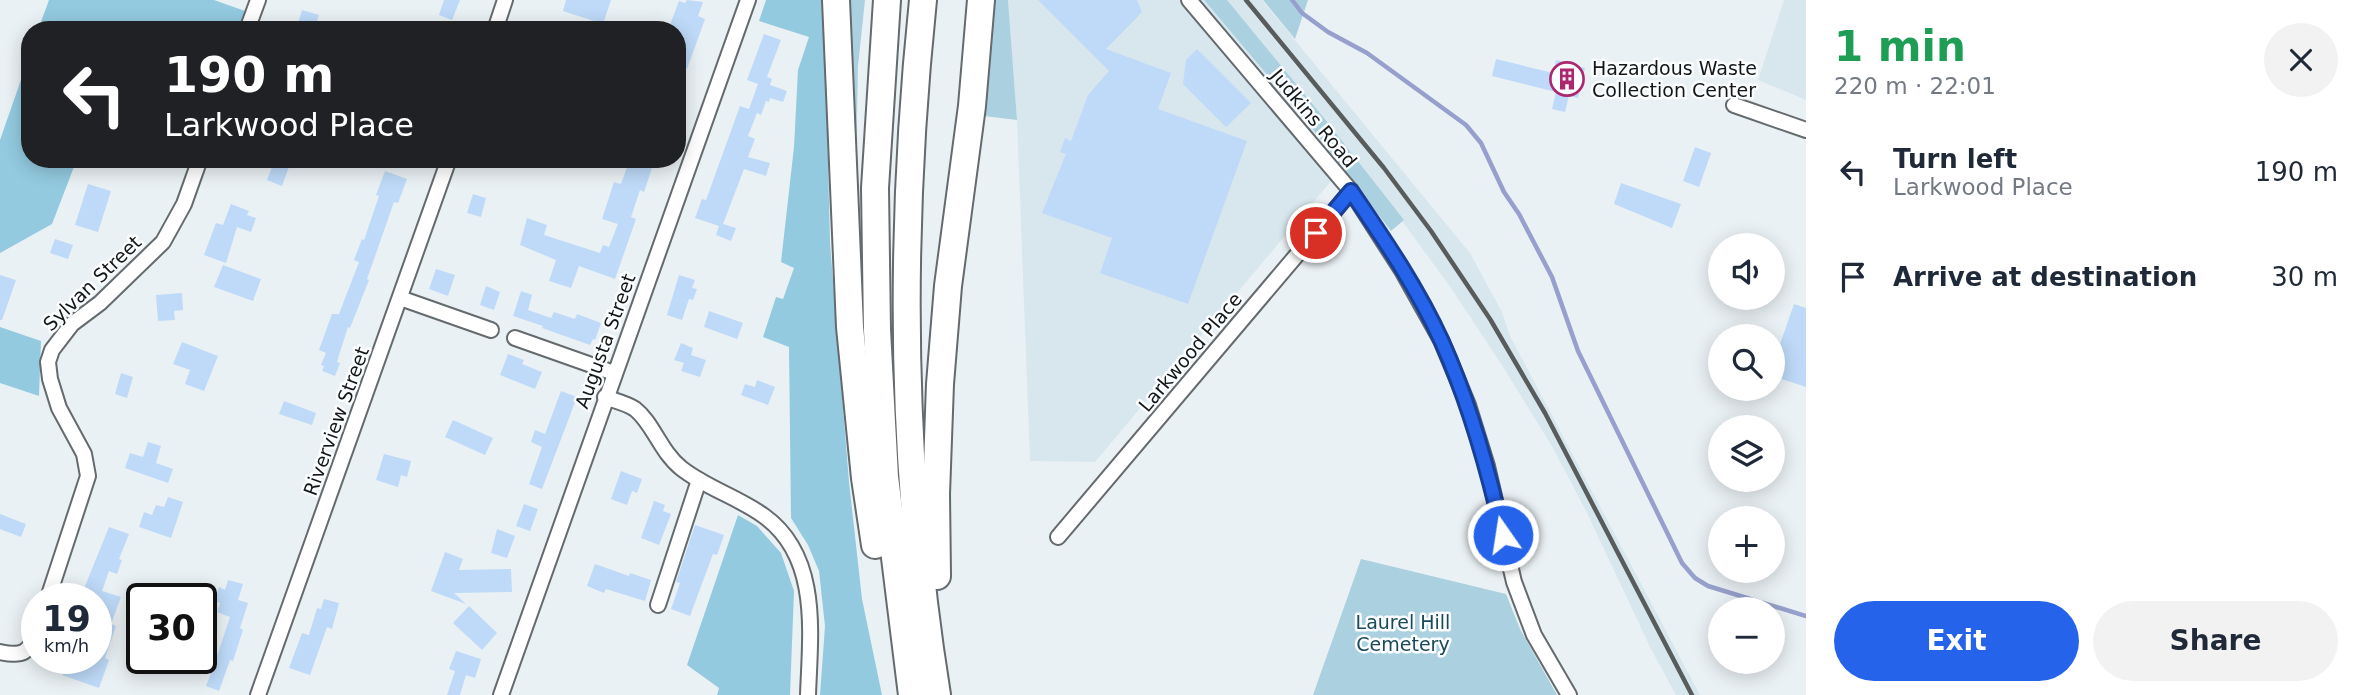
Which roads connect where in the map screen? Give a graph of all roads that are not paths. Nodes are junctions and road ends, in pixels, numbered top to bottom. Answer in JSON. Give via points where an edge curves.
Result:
{"nodes":[{"id":1,"x":258,"y":0,"type":"edge"},
{"id":2,"x":505,"y":0,"type":"edge"},
{"id":3,"x":748,"y":0,"type":"edge"},
{"id":4,"x":836,"y":0,"type":"edge"},
{"id":5,"x":887,"y":0,"type":"edge"},
{"id":6,"x":923,"y":0,"type":"edge"},
{"id":7,"x":981,"y":0,"type":"edge"},
{"id":8,"x":1189,"y":0,"type":"edge"},
{"id":9,"x":250,"y":21,"type":"edge"},
{"id":10,"x":498,"y":21,"type":"edge"},
{"id":11,"x":1734,"y":105,"type":"dead end"},
{"id":12,"x":1806,"y":130,"type":"edge"},
{"id":13,"x":197,"y":168,"type":"edge"},
{"id":14,"x":446,"y":168,"type":"edge"},
{"id":15,"x":1351,"y":191,"type":"junction"},
{"id":16,"x":400,"y":298,"type":"junction"},
{"id":17,"x":491,"y":330,"type":"dead end"},
{"id":18,"x":515,"y":338,"type":"dead end"},
{"id":19,"x":614,"y":373,"type":"junction"},
{"id":20,"x":605,"y":397,"type":"junction"},
{"id":21,"x":698,"y":480,"type":"junction"},
{"id":22,"x":1058,"y":537,"type":"dead end"},
{"id":23,"x":53,"y":583,"type":"edge"},
{"id":24,"x":658,"y":605,"type":"dead end"},
{"id":25,"x":0,"y":652,"type":"edge"},
{"id":26,"x":21,"y":654,"type":"edge"},
{"id":27,"x":907,"y":668,"type":"junction"},
{"id":28,"x":928,"y":694,"type":"edge"},
{"id":29,"x":258,"y":695,"type":"edge"},
{"id":30,"x":501,"y":695,"type":"edge"},
{"id":31,"x":808,"y":695,"type":"edge"},
{"id":32,"x":1569,"y":695,"type":"edge"}],
"edges":[{"from":1,"to":9,"type":"street"},
{"from":2,"to":10,"type":"street"},
{"from":3,"to":19,"type":"street","name":"Augusta Street"},
{"from":4,"to":27,"type":"highway","via":[[850,327],[865,478],[886,615]]},
{"from":5,"to":27,"type":"highway","via":[[875,188],[877,330],[885,477]]},
{"from":6,"to":28,"type":"highway","via":[[914,91],[907,330]]},
{"from":7,"to":28,"type":"highway","via":[[940,384],[936,494],[939,630]]},
{"from":8,"to":15,"type":"street","name":"Judkins Road"},
{"from":11,"to":12,"type":"street"},
{"from":13,"to":23,"type":"street","name":"Sylvan Street","via":[[163,242],[72,324],[52,350],[50,379],[59,408],[84,454],[88,475]]},
{"from":14,"to":16,"type":"street","name":"Riverview Street"},
{"from":15,"to":22,"type":"street","name":"Larkwood Place"},
{"from":15,"to":32,"type":"street","name":"Judkins Road","via":[[1441,340],[1487,466],[1514,582],[1534,635]]},
{"from":16,"to":17,"type":"street"},
{"from":16,"to":29,"type":"street","name":"Riverview Street"},
{"from":18,"to":19,"type":"street"},
{"from":19,"to":20,"type":"street","name":"Augusta Street"},
{"from":20,"to":21,"type":"street","via":[[634,409],[664,451]]},
{"from":20,"to":30,"type":"street","name":"Augusta Street"},
{"from":21,"to":24,"type":"street"},
{"from":21,"to":31,"type":"street","via":[[766,517],[788,541],[801,565],[810,612]]},
{"from":25,"to":26,"type":"street"},
{"from":27,"to":28,"type":"highway"}]}
